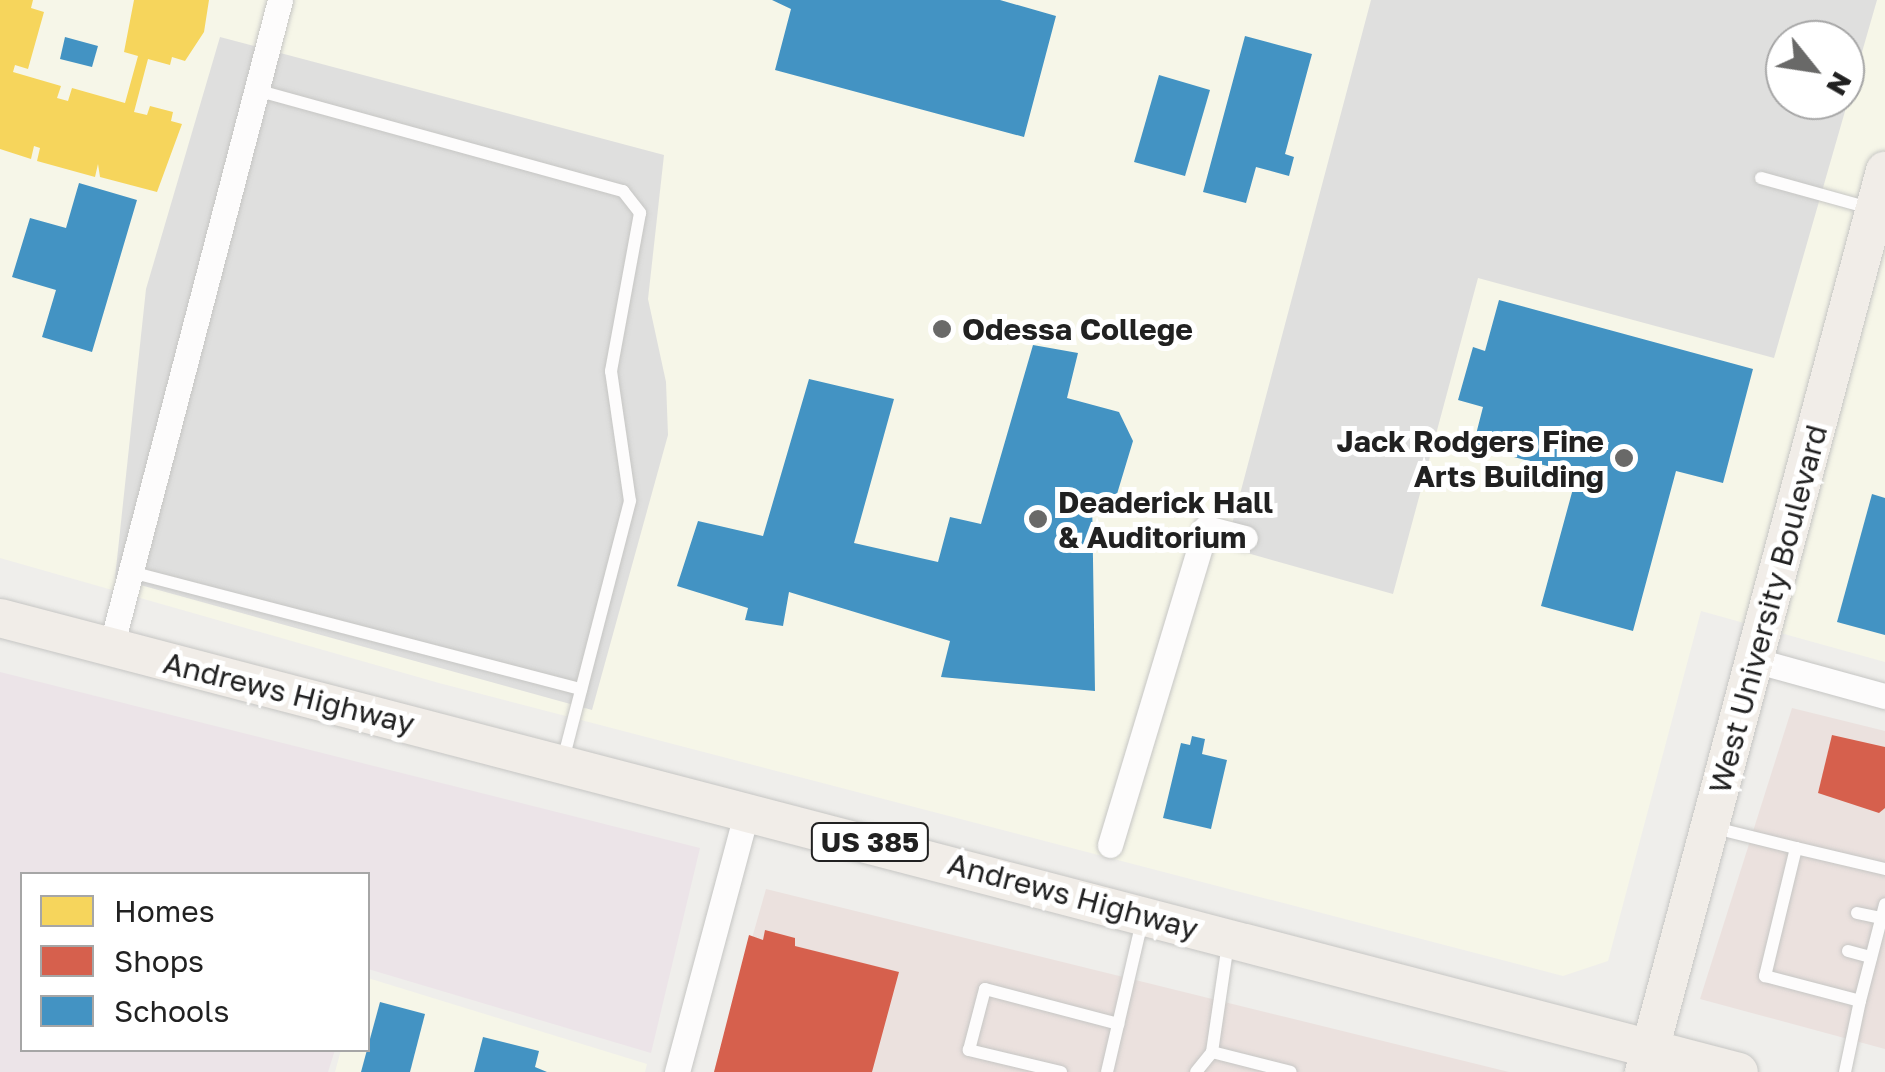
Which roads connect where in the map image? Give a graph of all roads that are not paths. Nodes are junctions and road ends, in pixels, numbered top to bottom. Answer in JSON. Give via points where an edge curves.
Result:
{"nodes":[{"id":1,"x":280,"y":0,"type":"edge"},
{"id":2,"x":256,"y":90,"type":"junction"},
{"id":3,"x":1885,"y":171,"type":"edge"},
{"id":4,"x":1761,"y":178,"type":"dead end"},
{"id":5,"x":1875,"y":209,"type":"junction"},
{"id":6,"x":1244,"y":538,"type":"dead end"},
{"id":7,"x":131,"y":572,"type":"junction"},
{"id":8,"x":0,"y":618,"type":"edge"},
{"id":9,"x":111,"y":647,"type":"junction"},
{"id":10,"x":1754,"y":660,"type":"junction"},
{"id":11,"x":582,"y":688,"type":"junction"},
{"id":12,"x":1885,"y":696,"type":"edge"},
{"id":13,"x":562,"y":763,"type":"junction"},
{"id":14,"x":747,"y":810,"type":"junction"},
{"id":15,"x":1710,"y":827,"type":"junction"},
{"id":16,"x":1110,"y":845,"type":"dead end"},
{"id":17,"x":1796,"y":848,"type":"junction"},
{"id":18,"x":1885,"y":869,"type":"edge"},
{"id":19,"x":1885,"y":904,"type":"edge"},
{"id":20,"x":1857,"y":913,"type":"dead end"},
{"id":21,"x":1144,"y":914,"type":"junction"},
{"id":22,"x":1882,"y":918,"type":"junction"},
{"id":23,"x":1230,"y":937,"type":"junction"},
{"id":24,"x":1848,"y":950,"type":"dead end"},
{"id":25,"x":1871,"y":956,"type":"junction"},
{"id":26,"x":1860,"y":1000,"type":"junction"},
{"id":27,"x":1118,"y":1024,"type":"junction"},
{"id":28,"x":1212,"y":1052,"type":"junction"},
{"id":29,"x":1647,"y":1060,"type":"edge"},
{"id":30,"x":678,"y":1072,"type":"edge"},
{"id":31,"x":1061,"y":1072,"type":"edge"},
{"id":32,"x":1107,"y":1072,"type":"edge"},
{"id":33,"x":1196,"y":1072,"type":"edge"},
{"id":34,"x":1291,"y":1072,"type":"edge"},
{"id":35,"x":1739,"y":1072,"type":"edge"},
{"id":36,"x":1845,"y":1072,"type":"edge"}],
"edges":[{"from":1,"to":2,"type":"street"},
{"from":2,"to":7,"type":"street"},
{"from":2,"to":11,"type":"lane","via":[[623,191],[640,212],[611,371],[630,501]]},
{"from":3,"to":5,"type":"main road","name":"West University Boulevard"},
{"from":4,"to":5,"type":"lane"},
{"from":5,"to":10,"type":"main road","name":"West University Boulevard"},
{"from":6,"to":16,"type":"street","via":[[1206,528]]},
{"from":7,"to":9,"type":"street"},
{"from":7,"to":11,"type":"lane"},
{"from":8,"to":9,"type":"main road","name":"Andrews Highway","number":"US 385"},
{"from":9,"to":13,"type":"main road","name":"Andrews Highway","number":"US 385"},
{"from":10,"to":12,"type":"street"},
{"from":10,"to":15,"type":"main road","name":"West University Boulevard"},
{"from":11,"to":13,"type":"lane"},
{"from":13,"to":14,"type":"main road","name":"Andrews Highway","number":"US 385"},
{"from":14,"to":21,"type":"main road","name":"Andrews Highway","number":"US 385"},
{"from":14,"to":30,"type":"street"},
{"from":15,"to":17,"type":"lane"},
{"from":15,"to":29,"type":"main road","name":"West University Boulevard"},
{"from":17,"to":18,"type":"lane"},
{"from":17,"to":26,"type":"lane","via":[[1790,897],[1764,976]]},
{"from":19,"to":22,"type":"lane"},
{"from":20,"to":22,"type":"lane"},
{"from":21,"to":23,"type":"main road","name":"Andrews Highway","number":"US 385"},
{"from":21,"to":27,"type":"lane"},
{"from":22,"to":25,"type":"lane"},
{"from":23,"to":28,"type":"lane"},
{"from":23,"to":29,"type":"main road","name":"Andrews Highway","number":"US 385"},
{"from":24,"to":25,"type":"lane"},
{"from":25,"to":26,"type":"lane"},
{"from":26,"to":36,"type":"lane"},
{"from":27,"to":31,"type":"lane","via":[[984,989],[970,1050]]},
{"from":27,"to":32,"type":"lane"},
{"from":28,"to":33,"type":"lane"},
{"from":28,"to":34,"type":"lane"},
{"from":29,"to":35,"type":"main road","name":"Andrews Highway","number":"US 385"}]}
